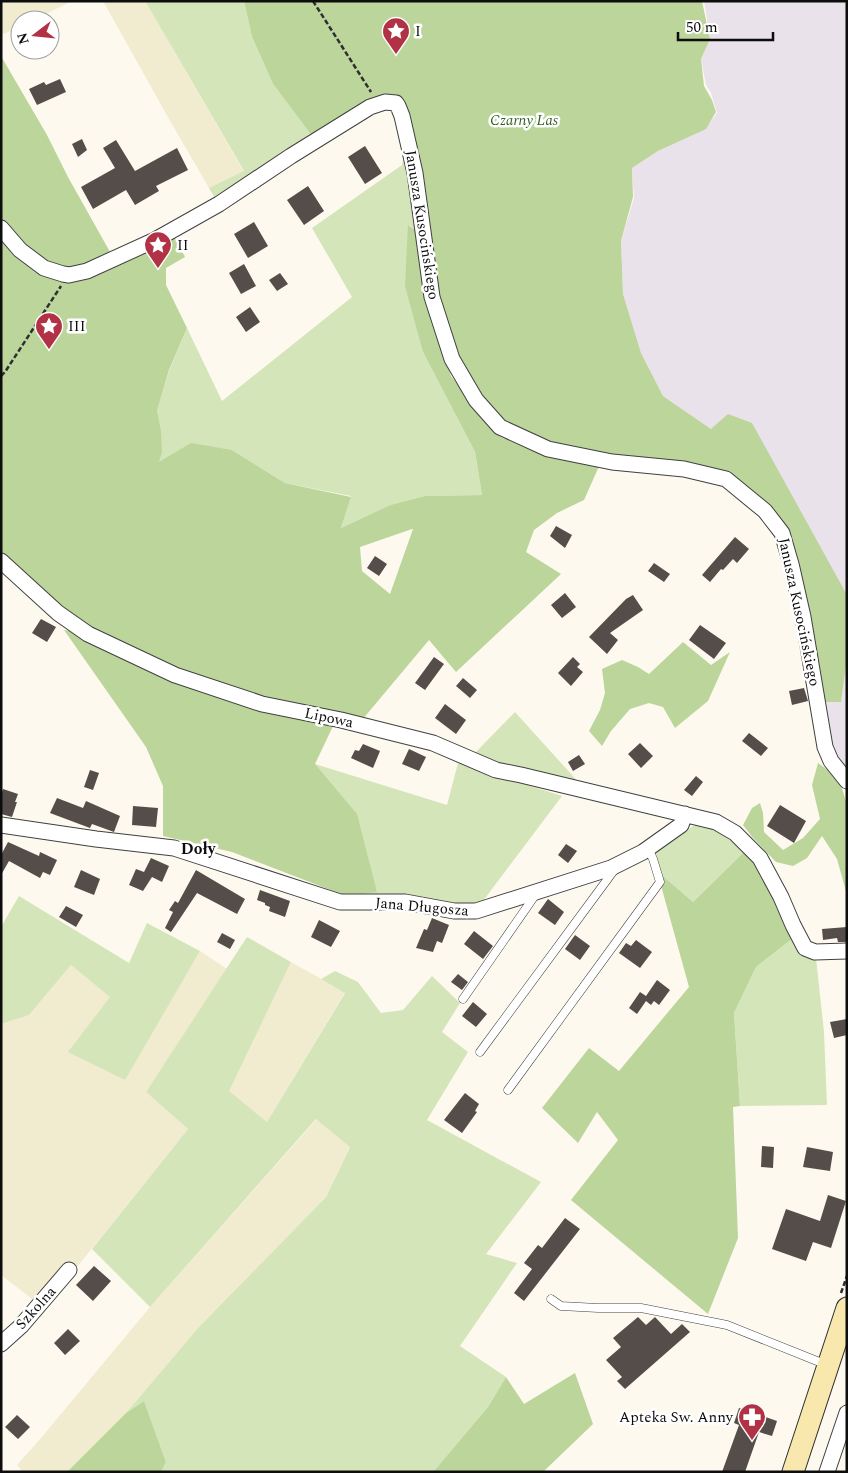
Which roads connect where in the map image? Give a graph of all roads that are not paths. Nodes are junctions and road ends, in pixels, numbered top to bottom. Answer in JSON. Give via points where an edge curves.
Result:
{"nodes":[{"id":1,"x":1,"y":228,"type":"edge"},
{"id":2,"x":1,"y":561,"type":"edge"},
{"id":3,"x":847,"y":781,"type":"edge"},
{"id":4,"x":685,"y":814,"type":"junction"},
{"id":5,"x":1,"y":825,"type":"edge"},
{"id":6,"x":648,"y":848,"type":"junction"},
{"id":7,"x":619,"y":864,"type":"junction"},
{"id":8,"x":537,"y":892,"type":"junction"},
{"id":9,"x":847,"y":951,"type":"edge"},
{"id":10,"x":463,"y":999,"type":"dead end"},
{"id":11,"x":480,"y":1052,"type":"dead end"},
{"id":12,"x":508,"y":1090,"type":"dead end"},
{"id":13,"x":69,"y":1270,"type":"dead end"},
{"id":14,"x":551,"y":1299,"type":"dead end"},
{"id":15,"x":847,"y":1308,"type":"edge"},
{"id":16,"x":1,"y":1344,"type":"edge"},
{"id":17,"x":841,"y":1346,"type":"edge"},
{"id":18,"x":828,"y":1366,"type":"junction"},
{"id":19,"x":847,"y":1413,"type":"edge"},
{"id":20,"x":793,"y":1472,"type":"edge"},
{"id":21,"x":827,"y":1472,"type":"edge"}],
"edges":[{"from":1,"to":3,"type":"street","name":"Janusza Kusocińskiego","via":[[20,250],[44,268],[69,275],[88,271],[155,240],[225,200],[370,107],[390,101],[396,103],[415,173],[432,298],[452,359],[476,400],[500,427],[548,449],[612,462],[684,468],[726,479],[765,512],[782,533],[791,564],[825,747]]},
{"from":2,"to":4,"type":"street","name":"Lipowa","via":[[58,613],[88,634],[175,675],[262,704],[433,743],[496,770]]},
{"from":4,"to":6,"type":"street","name":"Jana Długosza","via":[[681,825]]},
{"from":4,"to":9,"type":"street","via":[[716,822],[735,833],[760,858],[805,948],[815,952]]},
{"from":5,"to":8,"type":"street","name":"Jana Długosza","via":[[174,848],[340,902],[405,902],[454,911],[476,911]]},
{"from":6,"to":7,"type":"street","name":"Jana Długosza"},
{"from":6,"to":12,"type":"lane","via":[[660,882]]},
{"from":7,"to":8,"type":"street","name":"Jana Długosza"},
{"from":7,"to":11,"type":"lane"},
{"from":8,"to":10,"type":"lane"},
{"from":13,"to":16,"type":"street","name":"Szkolna"},
{"from":14,"to":18,"type":"lane","via":[[561,1306],[642,1308],[727,1325]]},
{"from":15,"to":17,"type":"main road"},
{"from":17,"to":18,"type":"main road"},
{"from":18,"to":20,"type":"main road"},
{"from":19,"to":21,"type":"street"}]}
